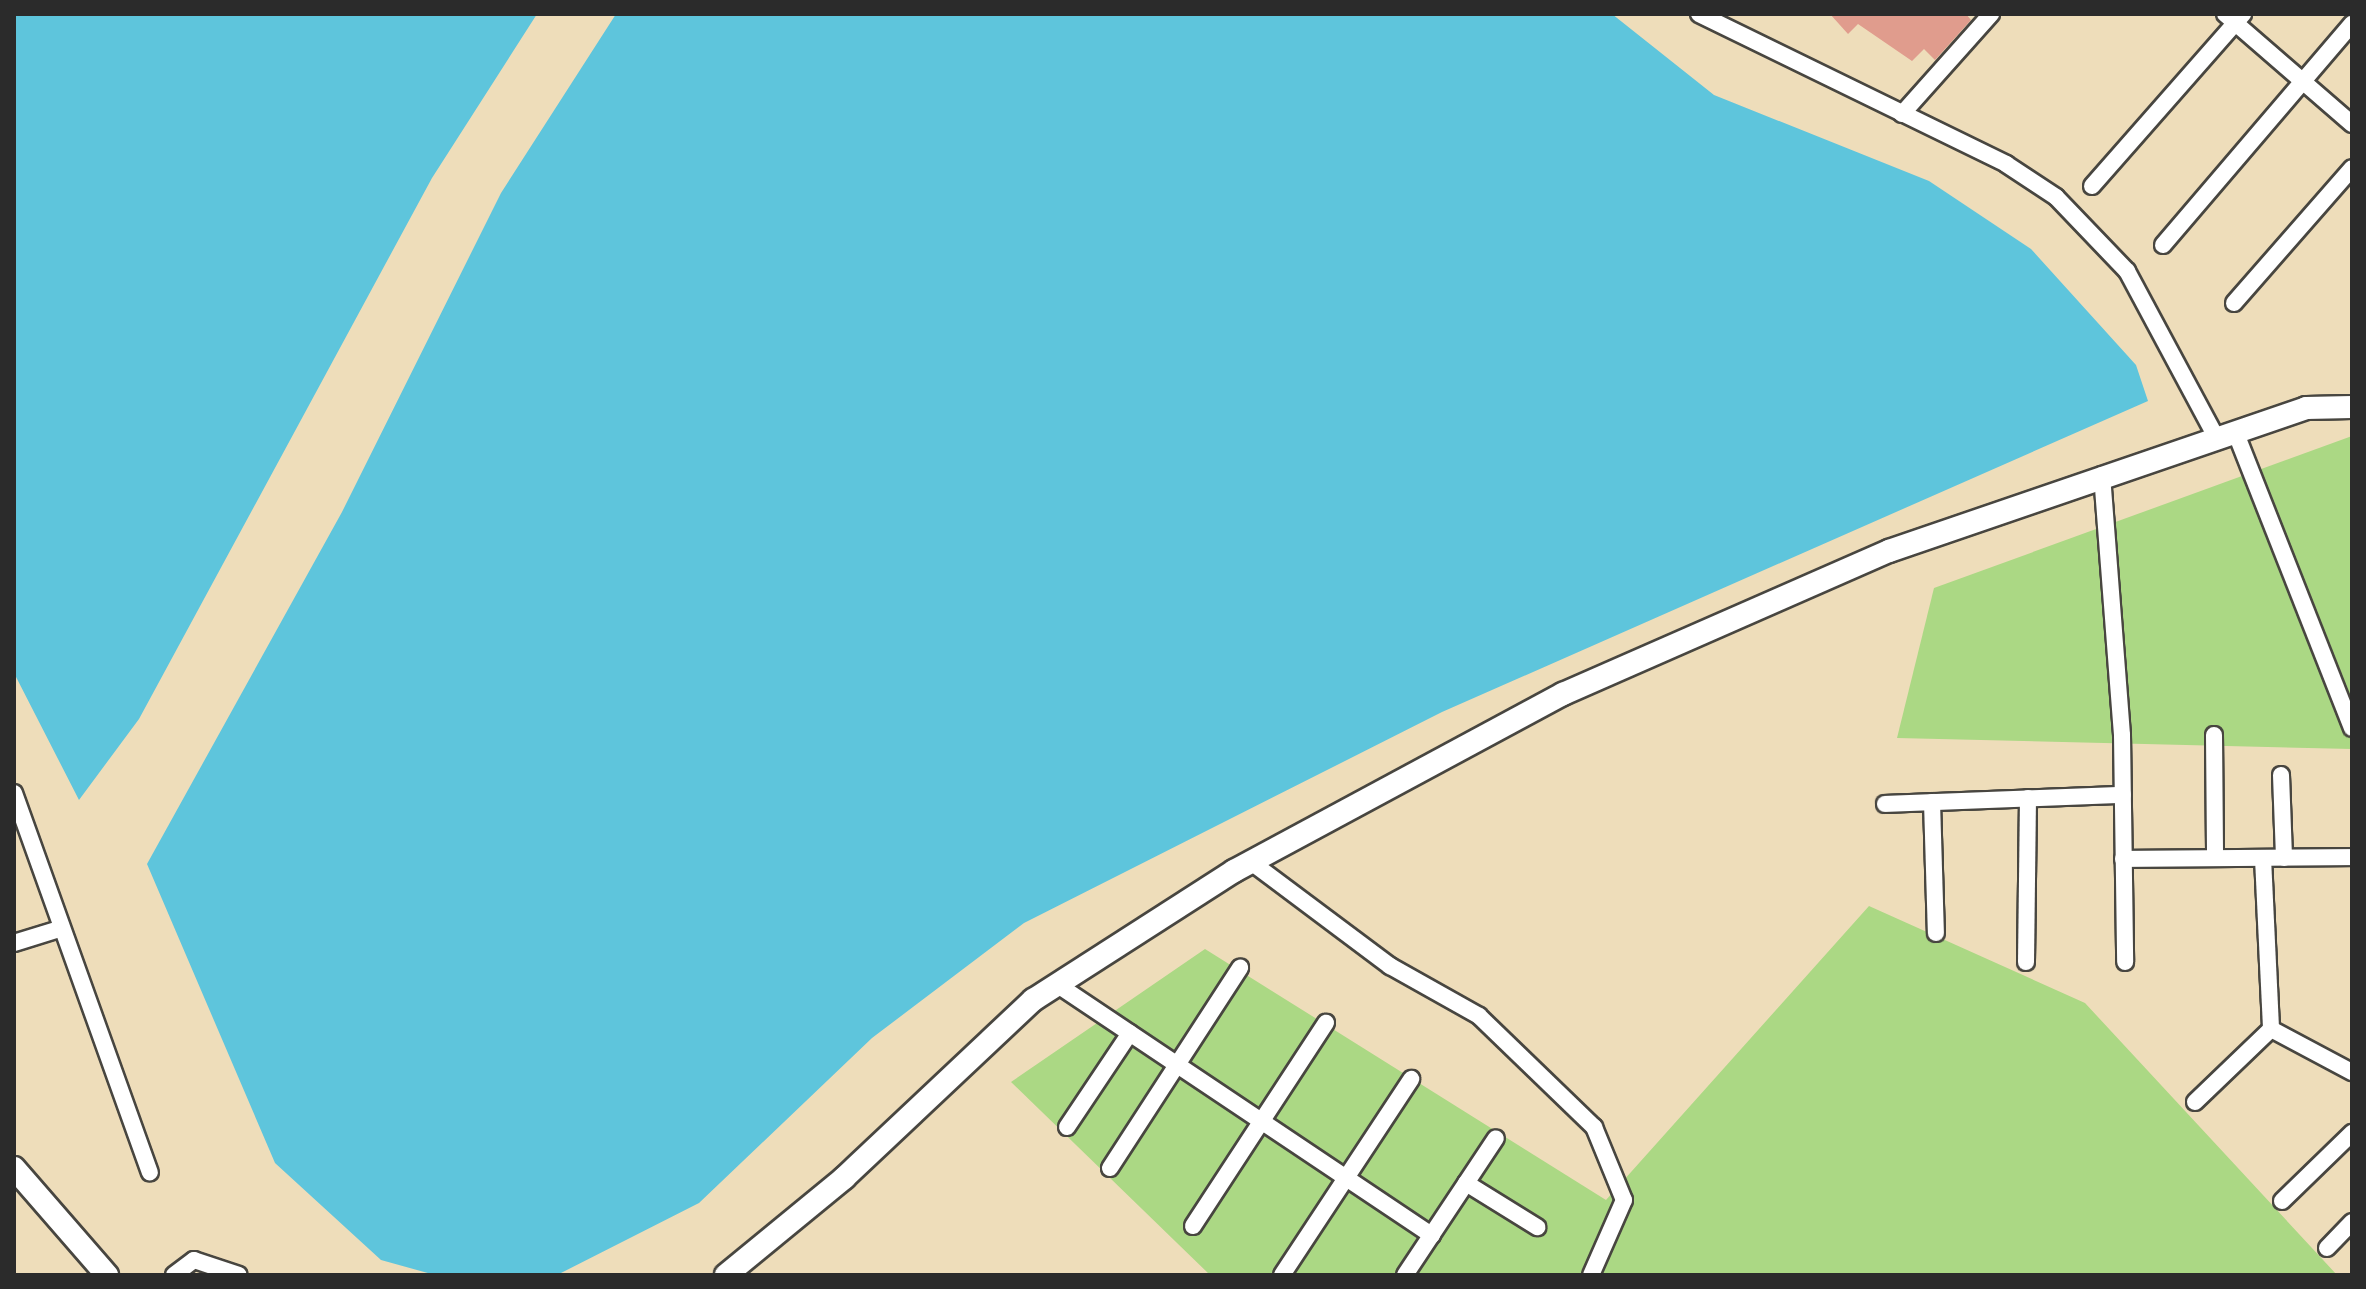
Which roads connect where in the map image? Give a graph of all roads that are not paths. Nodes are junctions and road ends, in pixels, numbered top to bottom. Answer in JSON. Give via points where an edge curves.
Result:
{"nodes":[{"id":1,"x":1699,"y":14,"type":"edge"},
{"id":2,"x":1734,"y":14,"type":"edge"},
{"id":3,"x":1990,"y":14,"type":"edge"},
{"id":4,"x":2234,"y":17,"type":"edge"},
{"id":5,"x":2352,"y":24,"type":"edge"},
{"id":6,"x":1721,"y":28,"type":"junction"},
{"id":7,"x":2303,"y":82,"type":"junction"},
{"id":8,"x":1902,"y":114,"type":"junction"},
{"id":9,"x":2352,"y":124,"type":"edge"},
{"id":10,"x":2352,"y":168,"type":"edge"},
{"id":11,"x":2092,"y":186,"type":"dead end"},
{"id":12,"x":2163,"y":245,"type":"dead end"},
{"id":13,"x":2234,"y":303,"type":"dead end"},
{"id":14,"x":2352,"y":407,"type":"edge"},
{"id":15,"x":2226,"y":434,"type":"junction"},
{"id":16,"x":2102,"y":475,"type":"junction"},
{"id":17,"x":2352,"y":728,"type":"edge"},
{"id":18,"x":2214,"y":735,"type":"dead end"},
{"id":19,"x":2281,"y":775,"type":"dead end"},
{"id":20,"x":14,"y":793,"type":"edge"},
{"id":21,"x":2123,"y":795,"type":"junction"},
{"id":22,"x":2028,"y":798,"type":"junction"},
{"id":23,"x":1932,"y":802,"type":"junction"},
{"id":24,"x":1885,"y":804,"type":"dead end"},
{"id":25,"x":2352,"y":857,"type":"edge"},
{"id":26,"x":2215,"y":858,"type":"junction"},
{"id":27,"x":2263,"y":858,"type":"junction"},
{"id":28,"x":2284,"y":858,"type":"junction"},
{"id":29,"x":2123,"y":859,"type":"junction"},
{"id":30,"x":1251,"y":862,"type":"junction"},
{"id":31,"x":59,"y":929,"type":"junction"},
{"id":32,"x":1936,"y":933,"type":"dead end"},
{"id":33,"x":14,"y":943,"type":"edge"},
{"id":34,"x":2026,"y":962,"type":"dead end"},
{"id":35,"x":2125,"y":962,"type":"dead end"},
{"id":36,"x":1240,"y":968,"type":"dead end"},
{"id":37,"x":1058,"y":985,"type":"junction"},
{"id":38,"x":1326,"y":1023,"type":"dead end"},
{"id":39,"x":2271,"y":1029,"type":"junction"},
{"id":40,"x":1130,"y":1033,"type":"junction"},
{"id":41,"x":1177,"y":1064,"type":"junction"},
{"id":42,"x":2352,"y":1072,"type":"edge"},
{"id":43,"x":1411,"y":1079,"type":"dead end"},
{"id":44,"x":2195,"y":1102,"type":"dead end"},
{"id":45,"x":1262,"y":1121,"type":"junction"},
{"id":46,"x":1067,"y":1127,"type":"dead end"},
{"id":47,"x":2352,"y":1133,"type":"edge"},
{"id":48,"x":1496,"y":1138,"type":"dead end"},
{"id":49,"x":14,"y":1168,"type":"edge"},
{"id":50,"x":1110,"y":1168,"type":"dead end"},
{"id":51,"x":150,"y":1172,"type":"dead end"},
{"id":52,"x":1346,"y":1177,"type":"junction"},
{"id":53,"x":1466,"y":1183,"type":"junction"},
{"id":54,"x":2282,"y":1201,"type":"dead end"},
{"id":55,"x":2352,"y":1222,"type":"edge"},
{"id":56,"x":1193,"y":1226,"type":"dead end"},
{"id":57,"x":1537,"y":1227,"type":"dead end"},
{"id":58,"x":1432,"y":1235,"type":"junction"},
{"id":59,"x":2327,"y":1248,"type":"dead end"},
{"id":60,"x":107,"y":1275,"type":"edge"},
{"id":61,"x":174,"y":1275,"type":"edge"},
{"id":62,"x":239,"y":1275,"type":"edge"},
{"id":63,"x":726,"y":1275,"type":"edge"},
{"id":64,"x":1282,"y":1275,"type":"edge"},
{"id":65,"x":1405,"y":1275,"type":"edge"},
{"id":66,"x":1591,"y":1275,"type":"edge"}],
"edges":[{"from":1,"to":6,"type":"street"},
{"from":2,"to":6,"type":"street"},
{"from":3,"to":8,"type":"street"},
{"from":4,"to":7,"type":"street"},
{"from":4,"to":11,"type":"street"},
{"from":5,"to":7,"type":"street"},
{"from":6,"to":8,"type":"street"},
{"from":7,"to":9,"type":"street"},
{"from":7,"to":12,"type":"street"},
{"from":8,"to":15,"type":"street","via":[[2006,164],[2092,230],[2155,314]]},
{"from":10,"to":13,"type":"street"},
{"from":14,"to":15,"type":"street","via":[[2306,408]]},
{"from":15,"to":16,"type":"street"},
{"from":15,"to":17,"type":"street"},
{"from":16,"to":21,"type":"street"},
{"from":16,"to":30,"type":"street","via":[[1889,551],[1563,694]]},
{"from":18,"to":26,"type":"street"},
{"from":19,"to":28,"type":"street"},
{"from":20,"to":31,"type":"street"},
{"from":21,"to":22,"type":"street"},
{"from":21,"to":29,"type":"street"},
{"from":22,"to":23,"type":"street"},
{"from":22,"to":34,"type":"street"},
{"from":23,"to":24,"type":"street"},
{"from":23,"to":32,"type":"street"},
{"from":25,"to":28,"type":"street"},
{"from":26,"to":27,"type":"street"},
{"from":26,"to":29,"type":"street"},
{"from":27,"to":28,"type":"street"},
{"from":27,"to":39,"type":"street"},
{"from":29,"to":35,"type":"street"},
{"from":30,"to":37,"type":"street"},
{"from":30,"to":66,"type":"street","via":[[1390,966],[1479,1016],[1594,1127],[1624,1200]]},
{"from":31,"to":33,"type":"street"},
{"from":31,"to":51,"type":"street"},
{"from":36,"to":41,"type":"street"},
{"from":37,"to":40,"type":"street"},
{"from":37,"to":63,"type":"street"},
{"from":38,"to":45,"type":"street"},
{"from":39,"to":42,"type":"street"},
{"from":39,"to":44,"type":"street"},
{"from":40,"to":41,"type":"street"},
{"from":40,"to":46,"type":"street"},
{"from":41,"to":45,"type":"street"},
{"from":41,"to":50,"type":"street"},
{"from":43,"to":52,"type":"street"},
{"from":45,"to":52,"type":"street"},
{"from":45,"to":56,"type":"street"},
{"from":47,"to":54,"type":"street"},
{"from":48,"to":53,"type":"street"},
{"from":49,"to":60,"type":"street"},
{"from":52,"to":58,"type":"street"},
{"from":52,"to":64,"type":"street"},
{"from":53,"to":57,"type":"street"},
{"from":53,"to":58,"type":"street"},
{"from":55,"to":59,"type":"street"},
{"from":58,"to":65,"type":"street"},
{"from":61,"to":62,"type":"street","via":[[194,1260]]}]}
